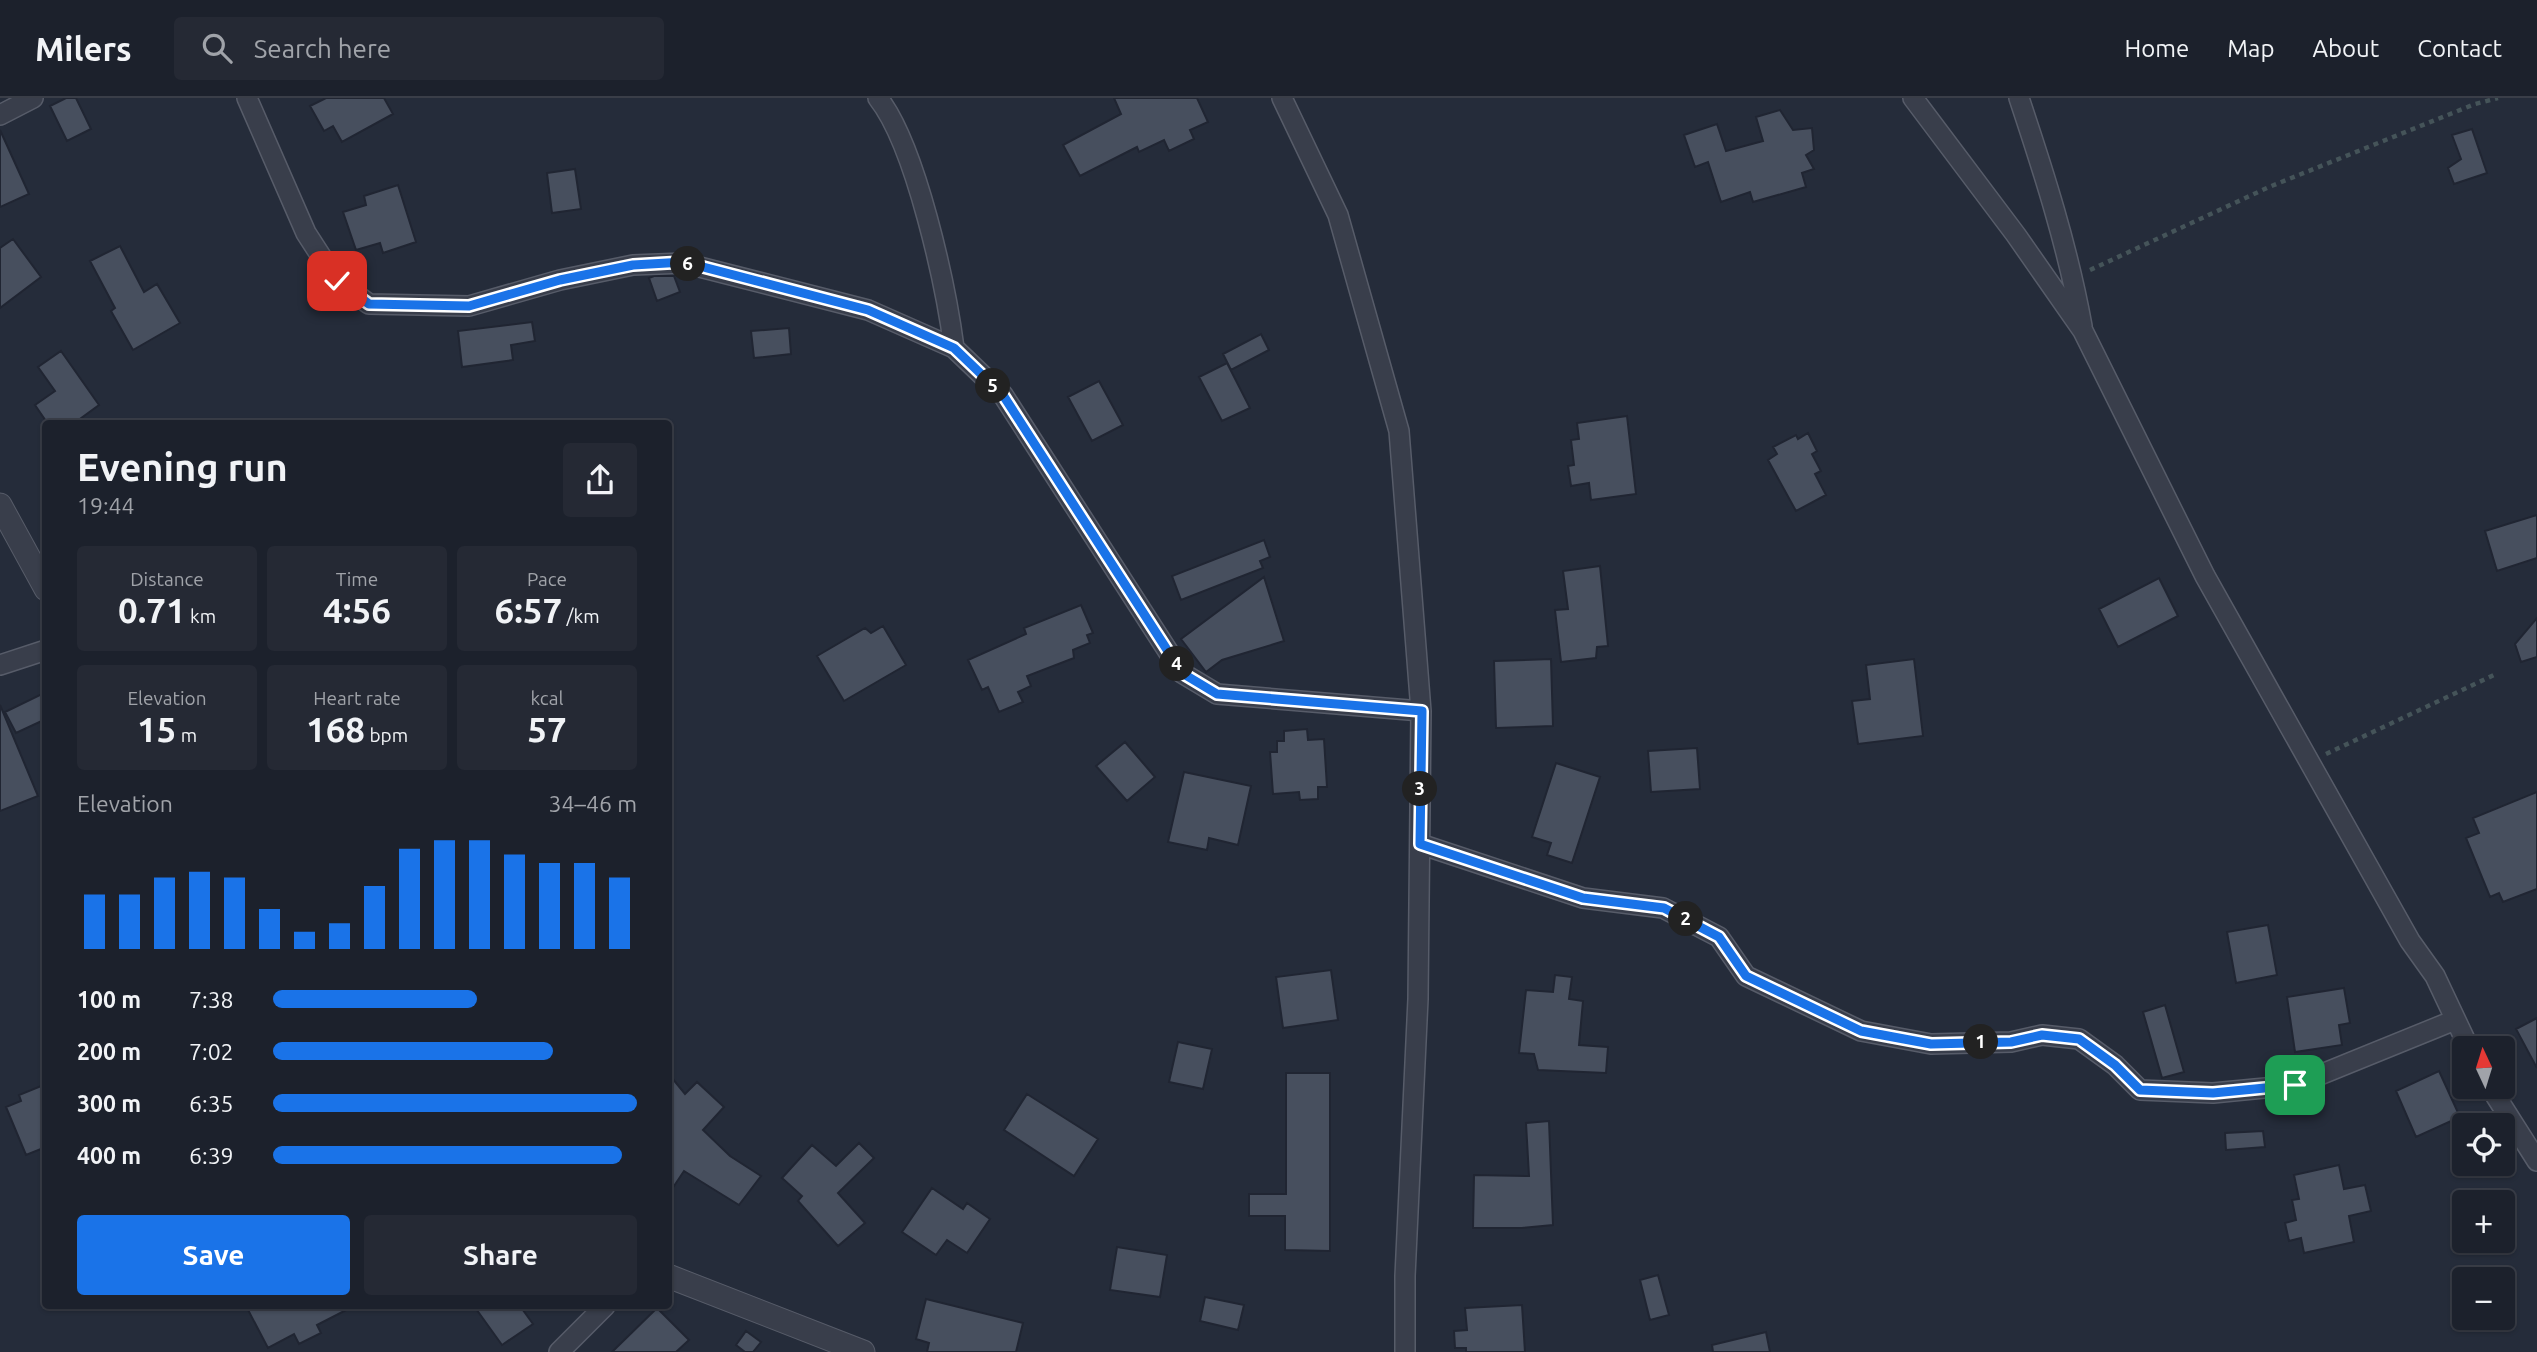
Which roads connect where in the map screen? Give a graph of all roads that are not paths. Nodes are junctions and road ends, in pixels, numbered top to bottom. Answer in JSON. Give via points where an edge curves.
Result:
{"nodes":[{"id":1,"x":33,"y":98,"type":"edge"},
{"id":2,"x":247,"y":98,"type":"edge"},
{"id":3,"x":878,"y":98,"type":"edge"},
{"id":4,"x":1282,"y":98,"type":"edge"},
{"id":5,"x":1913,"y":98,"type":"edge"},
{"id":6,"x":2019,"y":98,"type":"edge"},
{"id":7,"x":0,"y":115,"type":"edge"},
{"id":8,"x":2083,"y":331,"type":"junction"},
{"id":9,"x":954,"y":348,"type":"junction"},
{"id":10,"x":0,"y":505,"type":"edge"},
{"id":11,"x":42,"y":582,"type":"edge"},
{"id":12,"x":42,"y":651,"type":"edge"},
{"id":13,"x":0,"y":665,"type":"edge"},
{"id":14,"x":1422,"y":711,"type":"junction"},
{"id":15,"x":1420,"y":844,"type":"junction"},
{"id":16,"x":2455,"y":1020,"type":"junction"},
{"id":17,"x":2463,"y":1036,"type":"edge"},
{"id":18,"x":2498,"y":1099,"type":"edge"},
{"id":19,"x":2537,"y":1161,"type":"edge"},
{"id":20,"x":672,"y":1278,"type":"edge"},
{"id":21,"x":602,"y":1309,"type":"edge"},
{"id":22,"x":559,"y":1352,"type":"edge"},
{"id":23,"x":863,"y":1352,"type":"edge"},
{"id":24,"x":1405,"y":1352,"type":"edge"}],
"edges":[{"from":1,"to":7,"type":"street"},
{"from":2,"to":9,"type":"street","via":[[306,233],[337,281],[369,304],[469,306],[633,265],[684,262],[868,310]]},
{"from":3,"to":9,"type":"street","via":[[907,155],[948,297]]},
{"from":4,"to":14,"type":"street","via":[[1338,215],[1399,430]]},
{"from":5,"to":8,"type":"street"},
{"from":6,"to":8,"type":"street","via":[[2074,278]]},
{"from":8,"to":16,"type":"street","via":[[2205,576],[2410,941],[2435,976]]},
{"from":9,"to":14,"type":"street","via":[[1003,395],[1182,673],[1217,694]]},
{"from":10,"to":11,"type":"street"},
{"from":12,"to":13,"type":"street"},
{"from":14,"to":15,"type":"street"},
{"from":15,"to":16,"type":"street","via":[[1583,898],[1664,908],[1719,937],[1746,976],[1861,1031],[1931,1044],[2011,1042],[2042,1035],[2079,1039],[2140,1090],[2213,1093],[2295,1085]]},
{"from":15,"to":24,"type":"street"},
{"from":16,"to":17,"type":"street"},
{"from":18,"to":19,"type":"street"},
{"from":20,"to":23,"type":"street"},
{"from":21,"to":22,"type":"street"}]}
